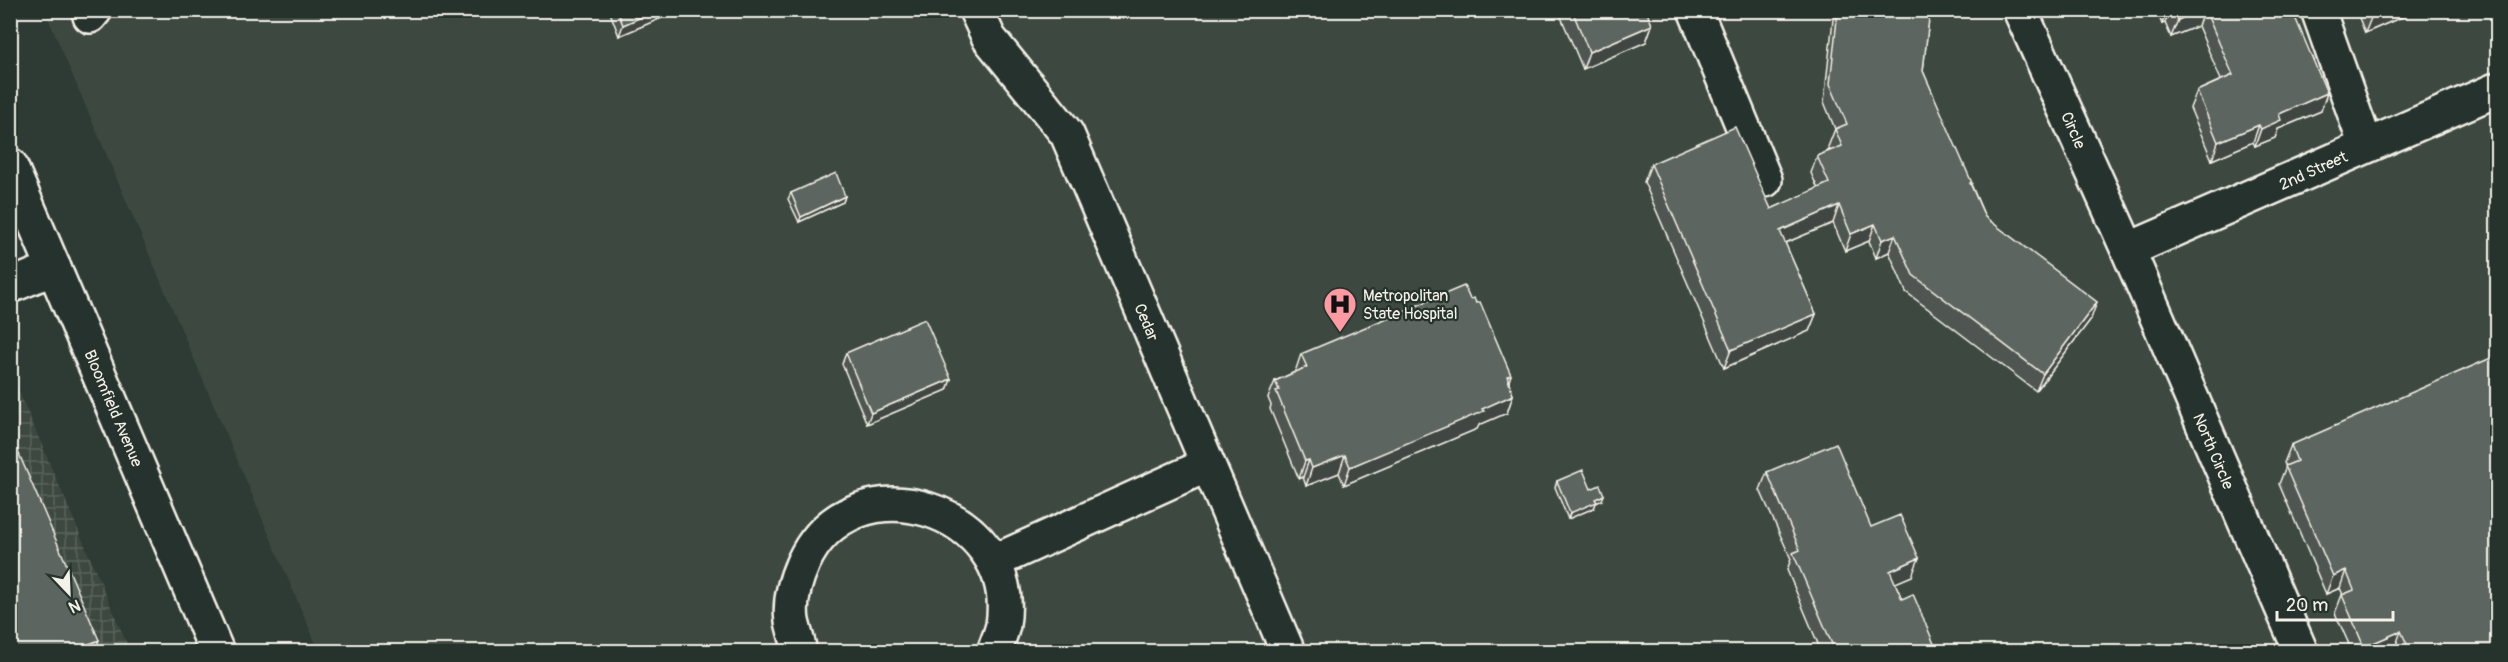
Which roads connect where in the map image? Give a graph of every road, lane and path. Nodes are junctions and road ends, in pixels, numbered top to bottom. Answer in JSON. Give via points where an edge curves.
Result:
{"nodes":[{"id":1,"x":976,"y":10,"type":"edge"},
{"id":2,"x":1695,"y":10,"type":"edge"},
{"id":3,"x":2020,"y":10,"type":"edge"},
{"id":4,"x":2318,"y":10,"type":"edge"},
{"id":5,"x":2498,"y":89,"type":"edge"},
{"id":6,"x":2366,"y":146,"type":"junction"},
{"id":7,"x":10,"y":165,"type":"edge"},
{"id":8,"x":1765,"y":180,"type":"dead end"},
{"id":9,"x":2128,"y":250,"type":"junction"},
{"id":10,"x":54,"y":268,"type":"junction"},
{"id":11,"x":10,"y":285,"type":"edge"},
{"id":12,"x":1207,"y":465,"type":"junction"},
{"id":13,"x":993,"y":562,"type":"junction"},
{"id":14,"x":217,"y":651,"type":"edge"},
{"id":15,"x":800,"y":651,"type":"edge"},
{"id":16,"x":994,"y":651,"type":"edge"},
{"id":17,"x":1288,"y":651,"type":"edge"},
{"id":18,"x":2301,"y":651,"type":"edge"}],
"edges":[{"from":1,"to":12,"type":"street","name":"Cedar","via":[[989,38],[1067,134]]},
{"from":2,"to":8,"type":"street"},
{"from":3,"to":9,"type":"street","name":"Circle"},
{"from":4,"to":6,"type":"street"},
{"from":5,"to":6,"type":"street","name":"2nd Street"},
{"from":6,"to":9,"type":"street","name":"2nd Street"},
{"from":7,"to":10,"type":"street","name":"Bloomfield Avenue"},
{"from":9,"to":18,"type":"street","name":"North Circle"},
{"from":10,"to":11,"type":"street"},
{"from":10,"to":14,"type":"street","name":"Bloomfield Avenue"},
{"from":12,"to":13,"type":"street"},
{"from":12,"to":17,"type":"street","name":"Cedar"},
{"from":13,"to":15,"type":"street","via":[[972,532],[941,512],[905,503],[868,507],[835,523],[809,549],[794,583],[792,619]]},
{"from":13,"to":16,"type":"street","via":[[1003,593],[1003,626]]}]}
